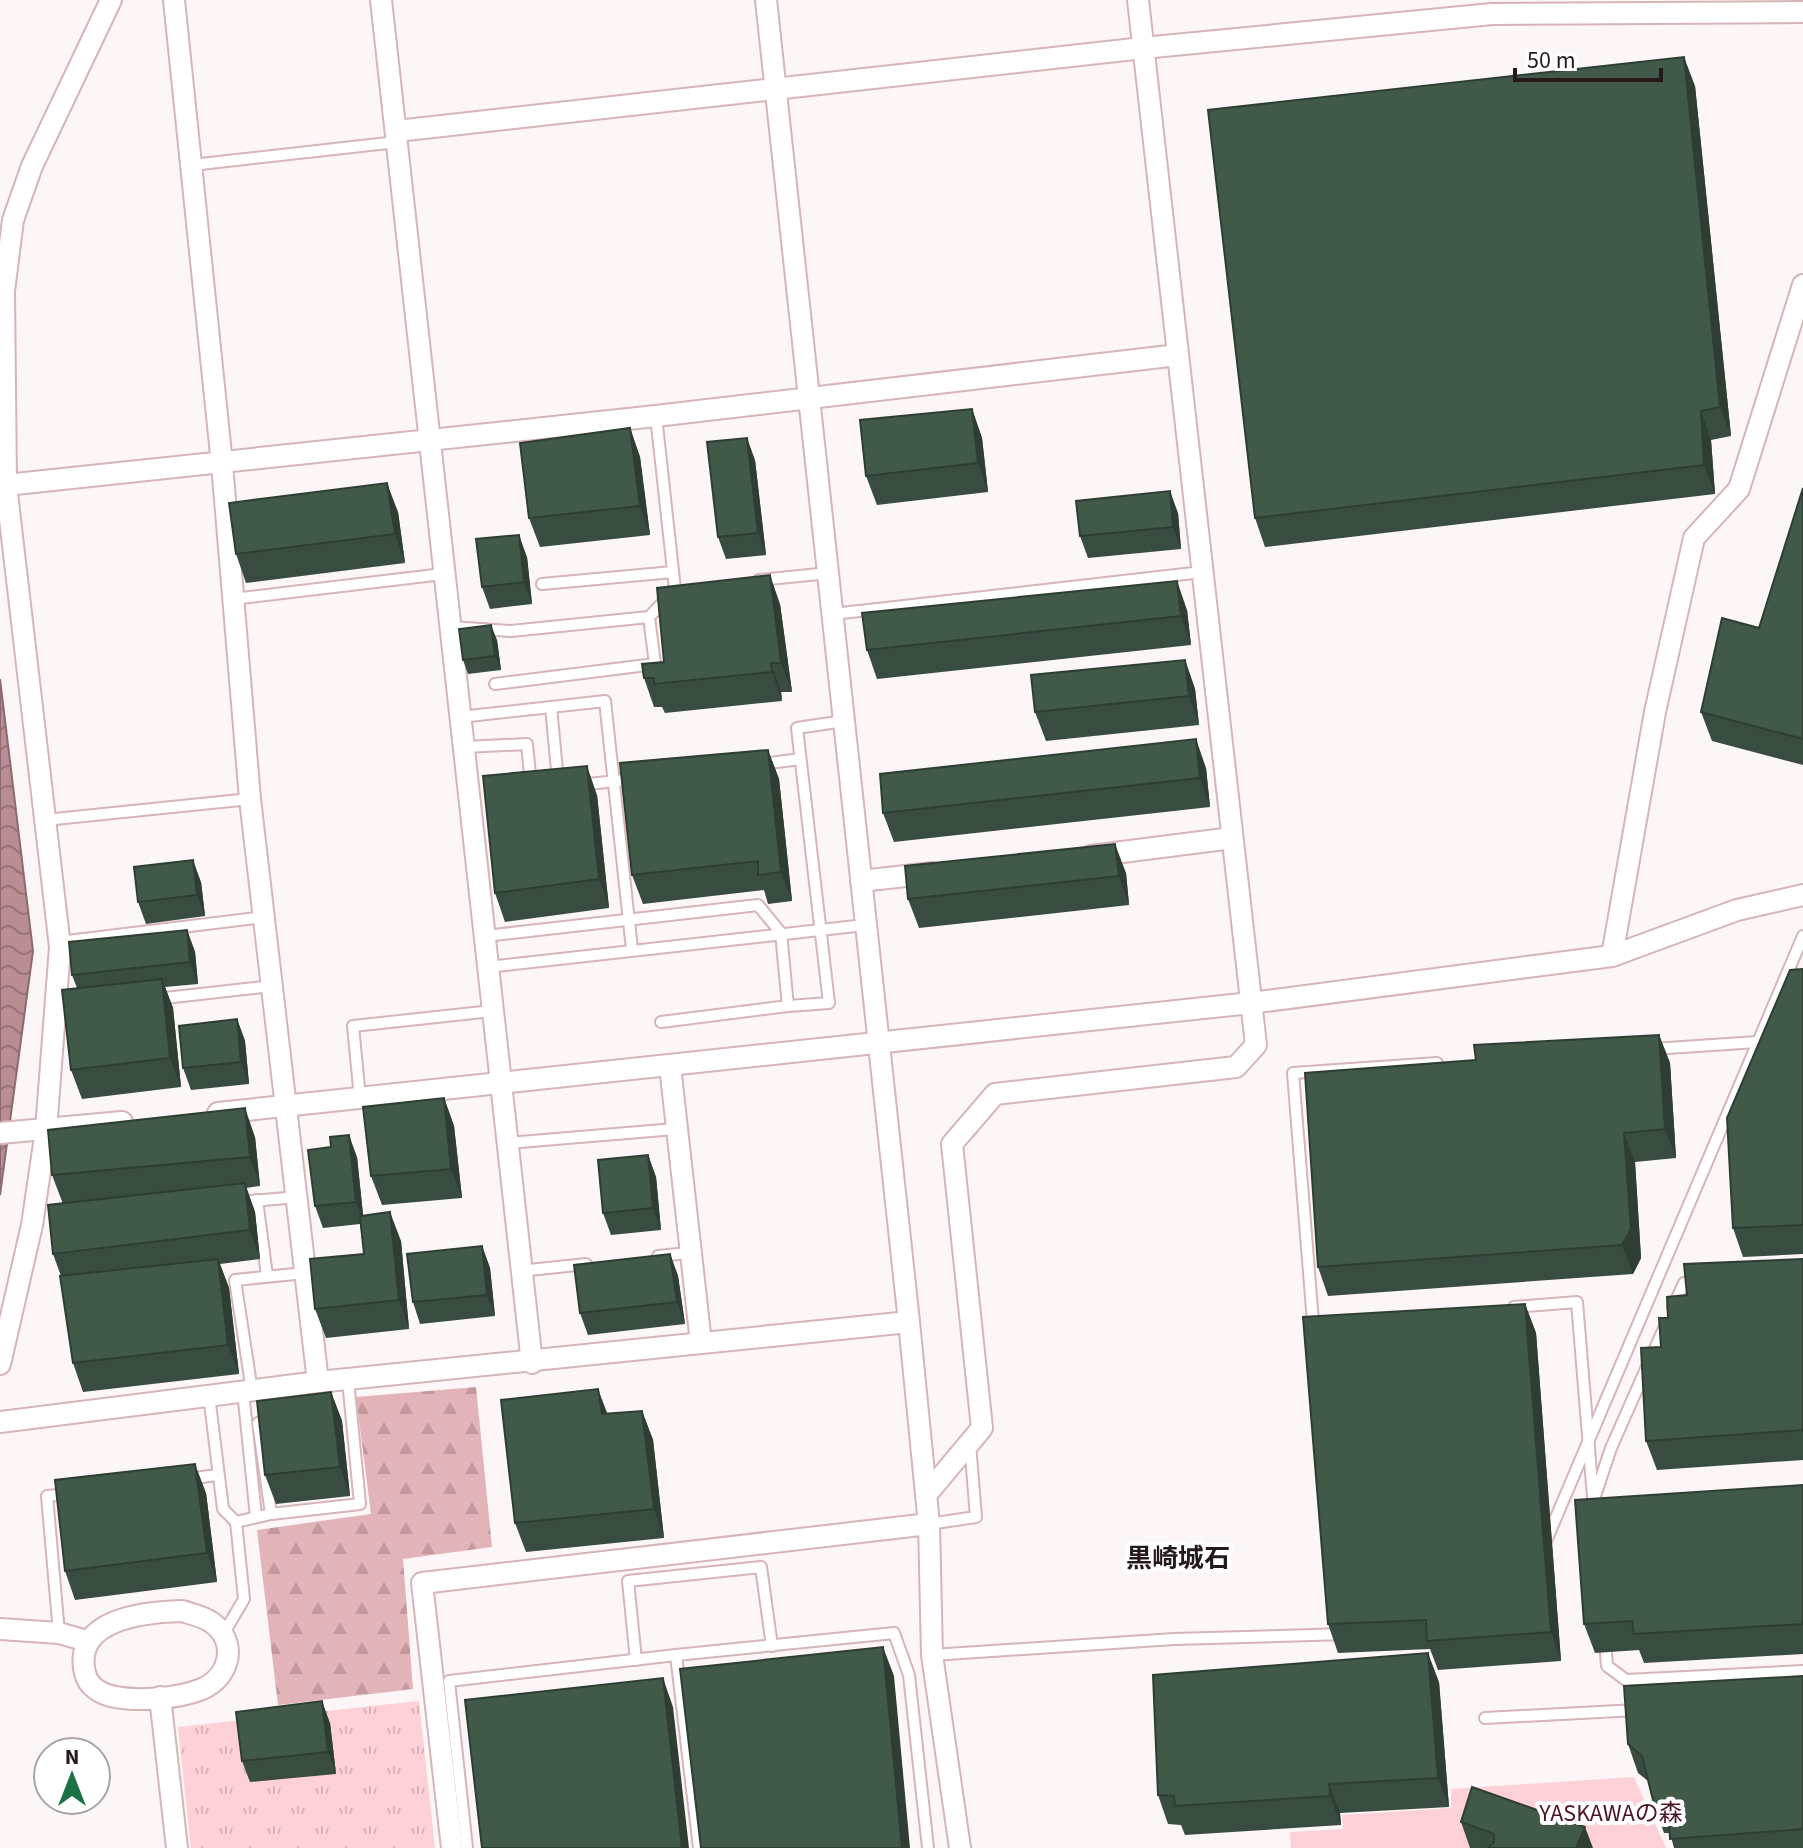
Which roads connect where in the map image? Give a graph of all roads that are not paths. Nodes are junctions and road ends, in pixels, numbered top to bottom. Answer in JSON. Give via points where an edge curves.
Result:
{"nodes":[{"id":1,"x":111,"y":0,"type":"edge"},
{"id":2,"x":174,"y":0,"type":"edge"},
{"id":3,"x":381,"y":0,"type":"edge"},
{"id":4,"x":766,"y":0,"type":"edge"},
{"id":5,"x":1138,"y":0,"type":"edge"},
{"id":6,"x":1493,"y":7,"type":"edge"},
{"id":7,"x":1803,"y":12,"type":"edge"},
{"id":8,"x":1143,"y":48,"type":"junction"},
{"id":9,"x":776,"y":91,"type":"junction"},
{"id":10,"x":397,"y":136,"type":"junction"},
{"id":11,"x":192,"y":165,"type":"junction"},
{"id":12,"x":1803,"y":285,"type":"edge"},
{"id":13,"x":1178,"y":355,"type":"junction"},
{"id":14,"x":806,"y":397,"type":"junction"},
{"id":15,"x":656,"y":416,"type":"junction"},
{"id":16,"x":428,"y":441,"type":"junction"},
{"id":17,"x":222,"y":464,"type":"junction"},
{"id":18,"x":6,"y":485,"type":"junction"},
{"id":19,"x":673,"y":572,"type":"junction"},
{"id":20,"x":1202,"y":572,"type":"junction"},
{"id":21,"x":829,"y":573,"type":"junction"},
{"id":22,"x":443,"y":574,"type":"junction"},
{"id":23,"x":752,"y":581,"type":"edge"},
{"id":24,"x":542,"y":584,"type":"dead end"},
{"id":25,"x":691,"y":588,"type":"edge"},
{"id":26,"x":675,"y":589,"type":"junction"},
{"id":27,"x":233,"y":599,"type":"junction"},
{"id":28,"x":833,"y":614,"type":"junction"},
{"id":29,"x":649,"y":617,"type":"junction"},
{"id":30,"x":449,"y":627,"type":"junction"},
{"id":31,"x":495,"y":684,"type":"dead end"},
{"id":32,"x":551,"y":707,"type":"junction"},
{"id":33,"x":460,"y":717,"type":"junction"},
{"id":34,"x":844,"y":721,"type":"junction"},
{"id":35,"x":464,"y":747,"type":"junction"},
{"id":36,"x":800,"y":759,"type":"junction"},
{"id":37,"x":753,"y":765,"type":"edge"},
{"id":38,"x":645,"y":778,"type":"edge"},
{"id":39,"x":614,"y":782,"type":"junction"},
{"id":40,"x":559,"y":787,"type":"junction"},
{"id":41,"x":532,"y":789,"type":"junction"},
{"id":42,"x":516,"y":791,"type":"edge"},
{"id":43,"x":250,"y":799,"type":"junction"},
{"id":44,"x":45,"y":820,"type":"junction"},
{"id":45,"x":1232,"y":838,"type":"junction"},
{"id":46,"x":1077,"y":857,"type":"edge"},
{"id":47,"x":953,"y":871,"type":"edge"},
{"id":48,"x":861,"y":881,"type":"junction"},
{"id":49,"x":1803,"y":895,"type":"edge"},
{"id":50,"x":264,"y":917,"type":"junction"},
{"id":51,"x":629,"y":917,"type":"junction"},
{"id":52,"x":865,"y":925,"type":"junction"},
{"id":53,"x":821,"y":929,"type":"junction"},
{"id":54,"x":781,"y":933,"type":"junction"},
{"id":55,"x":485,"y":936,"type":"junction"},
{"id":56,"x":1803,"y":936,"type":"edge"},
{"id":57,"x":59,"y":942,"type":"junction"},
{"id":58,"x":632,"y":949,"type":"junction"},
{"id":59,"x":1612,"y":956,"type":"junction"},
{"id":60,"x":488,"y":967,"type":"junction"},
{"id":61,"x":272,"y":986,"type":"junction"},
{"id":62,"x":148,"y":1000,"type":"edge"},
{"id":63,"x":1251,"y":1003,"type":"junction"},
{"id":64,"x":788,"y":1006,"type":"junction"},
{"id":65,"x":492,"y":1011,"type":"junction"},
{"id":66,"x":661,"y":1022,"type":"dead end"},
{"id":67,"x":878,"y":1042,"type":"junction"},
{"id":68,"x":1757,"y":1042,"type":"junction"},
{"id":69,"x":1633,"y":1050,"type":"edge"},
{"id":70,"x":1448,"y":1063,"type":"edge"},
{"id":71,"x":670,"y":1066,"type":"junction"},
{"id":72,"x":498,"y":1084,"type":"junction"},
{"id":73,"x":360,"y":1098,"type":"junction"},
{"id":74,"x":287,"y":1106,"type":"junction"},
{"id":75,"x":196,"y":1115,"type":"edge"},
{"id":76,"x":136,"y":1121,"type":"edge"},
{"id":77,"x":675,"y":1129,"type":"junction"},
{"id":78,"x":46,"y":1130,"type":"junction"},
{"id":79,"x":7,"y":1134,"type":"edge"},
{"id":80,"x":507,"y":1143,"type":"junction"},
{"id":81,"x":298,"y":1197,"type":"junction"},
{"id":82,"x":257,"y":1200,"type":"junction"},
{"id":83,"x":227,"y":1204,"type":"edge"},
{"id":84,"x":689,"y":1253,"type":"junction"},
{"id":85,"x":643,"y":1258,"type":"edge"},
{"id":86,"x":597,"y":1263,"type":"edge"},
{"id":87,"x":520,"y":1271,"type":"junction"},
{"id":88,"x":305,"y":1273,"type":"junction"},
{"id":89,"x":267,"y":1276,"type":"junction"},
{"id":90,"x":1714,"y":1281,"type":"edge"},
{"id":91,"x":1500,"y":1308,"type":"edge"},
{"id":92,"x":1329,"y":1321,"type":"edge"},
{"id":93,"x":909,"y":1322,"type":"junction"},
{"id":94,"x":701,"y":1343,"type":"junction"},
{"id":95,"x":532,"y":1363,"type":"junction"},
{"id":96,"x":0,"y":1364,"type":"edge"},
{"id":97,"x":348,"y":1380,"type":"junction"},
{"id":98,"x":318,"y":1382,"type":"junction"},
{"id":99,"x":247,"y":1391,"type":"junction"},
{"id":100,"x":209,"y":1395,"type":"junction"},
{"id":101,"x":353,"y":1413,"type":"junction"},
{"id":102,"x":337,"y":1415,"type":"edge"},
{"id":103,"x":290,"y":1420,"type":"edge"},
{"id":104,"x":0,"y":1422,"type":"edge"},
{"id":105,"x":1589,"y":1440,"type":"junction"},
{"id":106,"x":970,"y":1442,"type":"junction"},
{"id":107,"x":217,"y":1475,"type":"junction"},
{"id":108,"x":171,"y":1481,"type":"edge"},
{"id":109,"x":78,"y":1493,"type":"edge"},
{"id":110,"x":926,"y":1495,"type":"junction"},
{"id":111,"x":1609,"y":1498,"type":"edge"},
{"id":112,"x":1594,"y":1499,"type":"junction"},
{"id":113,"x":271,"y":1514,"type":"junction"},
{"id":114,"x":1595,"y":1515,"type":"edge"},
{"id":115,"x":256,"y":1517,"type":"junction"},
{"id":116,"x":236,"y":1522,"type":"junction"},
{"id":117,"x":929,"y":1524,"type":"junction"},
{"id":118,"x":1540,"y":1557,"type":"edge"},
{"id":119,"x":0,"y":1629,"type":"edge"},
{"id":120,"x":59,"y":1633,"type":"junction"},
{"id":121,"x":224,"y":1633,"type":"junction"},
{"id":122,"x":1366,"y":1634,"type":"edge"},
{"id":123,"x":1605,"y":1636,"type":"edge"},
{"id":124,"x":87,"y":1641,"type":"junction"},
{"id":125,"x":772,"y":1646,"type":"junction"},
{"id":126,"x":676,"y":1655,"type":"junction"},
{"id":127,"x":932,"y":1655,"type":"junction"},
{"id":128,"x":636,"y":1660,"type":"junction"},
{"id":129,"x":1803,"y":1671,"type":"edge"},
{"id":130,"x":160,"y":1697,"type":"junction"},
{"id":131,"x":1644,"y":1709,"type":"edge"},
{"id":132,"x":1485,"y":1718,"type":"dead end"},
{"id":133,"x":177,"y":1848,"type":"edge"},
{"id":134,"x":452,"y":1848,"type":"edge"},
{"id":135,"x":467,"y":1848,"type":"edge"},
{"id":136,"x":699,"y":1848,"type":"edge"},
{"id":137,"x":928,"y":1848,"type":"edge"},
{"id":138,"x":960,"y":1848,"type":"edge"}],
"edges":[{"from":1,"to":18,"type":"street","via":[[32,166],[13,220],[4,291]]},
{"from":2,"to":11,"type":"street"},
{"from":3,"to":10,"type":"street"},
{"from":4,"to":9,"type":"street"},
{"from":5,"to":8,"type":"street"},
{"from":6,"to":7,"type":"street"},
{"from":6,"to":8,"type":"street"},
{"from":8,"to":9,"type":"street"},
{"from":8,"to":13,"type":"street"},
{"from":9,"to":10,"type":"street"},
{"from":9,"to":14,"type":"street"},
{"from":10,"to":11,"type":"lane"},
{"from":10,"to":16,"type":"street"},
{"from":11,"to":17,"type":"street"},
{"from":12,"to":59,"type":"street","via":[[1739,489],[1694,538],[1655,712]]},
{"from":13,"to":14,"type":"street"},
{"from":13,"to":20,"type":"street"},
{"from":14,"to":15,"type":"street"},
{"from":14,"to":21,"type":"street"},
{"from":15,"to":16,"type":"street"},
{"from":15,"to":19,"type":"lane"},
{"from":16,"to":17,"type":"street"},
{"from":16,"to":22,"type":"street"},
{"from":17,"to":18,"type":"street"},
{"from":17,"to":27,"type":"street"},
{"from":18,"to":44,"type":"street"},
{"from":19,"to":24,"type":"lane"},
{"from":19,"to":26,"type":"lane"},
{"from":20,"to":28,"type":"lane"},
{"from":20,"to":45,"type":"street"},
{"from":21,"to":23,"type":"lane"},
{"from":21,"to":28,"type":"street"},
{"from":22,"to":27,"type":"lane"},
{"from":22,"to":30,"type":"street"},
{"from":25,"to":26,"type":"lane"},
{"from":26,"to":29,"type":"lane"},
{"from":27,"to":43,"type":"street"},
{"from":28,"to":34,"type":"street"},
{"from":29,"to":30,"type":"lane","via":[[511,631]]},
{"from":29,"to":31,"type":"lane","via":[[655,664]]},
{"from":30,"to":33,"type":"street"},
{"from":32,"to":33,"type":"lane"},
{"from":32,"to":39,"type":"lane","via":[[605,701]]},
{"from":32,"to":40,"type":"lane"},
{"from":33,"to":35,"type":"street"},
{"from":34,"to":36,"type":"lane","via":[[797,728]]},
{"from":34,"to":48,"type":"street"},
{"from":35,"to":41,"type":"lane","via":[[527,744]]},
{"from":35,"to":55,"type":"street","via":[[477,794]]},
{"from":36,"to":37,"type":"lane"},
{"from":36,"to":53,"type":"lane"},
{"from":38,"to":39,"type":"lane"},
{"from":39,"to":40,"type":"lane"},
{"from":39,"to":51,"type":"lane"},
{"from":40,"to":41,"type":"lane"},
{"from":41,"to":42,"type":"lane"},
{"from":43,"to":44,"type":"lane"},
{"from":43,"to":50,"type":"street"},
{"from":44,"to":57,"type":"street"},
{"from":45,"to":46,"type":"street"},
{"from":45,"to":63,"type":"street"},
{"from":47,"to":48,"type":"street"},
{"from":48,"to":52,"type":"street"},
{"from":49,"to":59,"type":"street","via":[[1737,910]]},
{"from":50,"to":57,"type":"lane"},
{"from":50,"to":61,"type":"street"},
{"from":51,"to":54,"type":"lane","via":[[758,905]]},
{"from":51,"to":55,"type":"lane"},
{"from":51,"to":58,"type":"lane"},
{"from":52,"to":53,"type":"lane"},
{"from":52,"to":67,"type":"street"},
{"from":53,"to":54,"type":"lane"},
{"from":53,"to":64,"type":"lane","via":[[829,1003]]},
{"from":54,"to":58,"type":"lane"},
{"from":54,"to":64,"type":"lane"},
{"from":55,"to":60,"type":"street"},
{"from":56,"to":68,"type":"lane"},
{"from":57,"to":78,"type":"street","via":[[63,1010]]},
{"from":58,"to":60,"type":"lane"},
{"from":59,"to":63,"type":"street"},
{"from":60,"to":65,"type":"street"},
{"from":61,"to":62,"type":"lane"},
{"from":61,"to":74,"type":"street"},
{"from":63,"to":67,"type":"street"},
{"from":63,"to":106,"type":"street","via":[[1256,1045],[1236,1067],[995,1094],[952,1144],[982,1428]]},
{"from":64,"to":66,"type":"lane"},
{"from":65,"to":72,"type":"street"},
{"from":65,"to":73,"type":"lane","via":[[353,1026]]},
{"from":67,"to":71,"type":"street"},
{"from":67,"to":93,"type":"street"},
{"from":68,"to":69,"type":"lane"},
{"from":68,"to":105,"type":"lane"},
{"from":70,"to":92,"type":"lane","via":[[1293,1073],[1313,1322]]},
{"from":71,"to":72,"type":"street"},
{"from":71,"to":77,"type":"street"},
{"from":72,"to":73,"type":"street"},
{"from":72,"to":80,"type":"street"},
{"from":73,"to":74,"type":"street"},
{"from":74,"to":75,"type":"street"},
{"from":74,"to":81,"type":"street"},
{"from":76,"to":78,"type":"street"},
{"from":77,"to":80,"type":"lane"},
{"from":77,"to":84,"type":"street"},
{"from":78,"to":79,"type":"street"},
{"from":78,"to":96,"type":"street","via":[[40,1224]]},
{"from":80,"to":87,"type":"street"},
{"from":81,"to":82,"type":"lane"},
{"from":81,"to":88,"type":"street"},
{"from":82,"to":83,"type":"lane"},
{"from":82,"to":89,"type":"lane"},
{"from":84,"to":85,"type":"lane"},
{"from":84,"to":94,"type":"street"},
{"from":86,"to":87,"type":"lane"},
{"from":87,"to":95,"type":"street"},
{"from":88,"to":89,"type":"lane"},
{"from":88,"to":98,"type":"street"},
{"from":89,"to":99,"type":"lane","via":[[235,1280]]},
{"from":90,"to":112,"type":"lane","via":[[1684,1283]]},
{"from":91,"to":105,"type":"lane","via":[[1577,1302]]},
{"from":93,"to":94,"type":"street"},
{"from":93,"to":110,"type":"street"},
{"from":94,"to":95,"type":"street"},
{"from":95,"to":97,"type":"street"},
{"from":97,"to":98,"type":"street"},
{"from":97,"to":101,"type":"lane"},
{"from":98,"to":99,"type":"street"},
{"from":99,"to":100,"type":"street"},
{"from":99,"to":115,"type":"lane"},
{"from":100,"to":104,"type":"street"},
{"from":100,"to":107,"type":"lane"},
{"from":101,"to":102,"type":"lane"},
{"from":101,"to":113,"type":"lane","via":[[360,1504]]},
{"from":103,"to":113,"type":"lane","via":[[258,1423]]},
{"from":105,"to":112,"type":"lane"},
{"from":105,"to":118,"type":"lane"},
{"from":106,"to":110,"type":"street"},
{"from":106,"to":117,"type":"lane","via":[[976,1517]]},
{"from":107,"to":108,"type":"lane"},
{"from":107,"to":116,"type":"lane","via":[[223,1509]]},
{"from":109,"to":120,"type":"lane","via":[[47,1496]]},
{"from":110,"to":117,"type":"street"},
{"from":111,"to":112,"type":"lane"},
{"from":112,"to":114,"type":"lane"},
{"from":113,"to":115,"type":"lane"},
{"from":115,"to":116,"type":"lane"},
{"from":116,"to":121,"type":"lane","via":[[244,1599]]},
{"from":117,"to":127,"type":"street"},
{"from":117,"to":134,"type":"street","via":[[422,1583]]},
{"from":119,"to":120,"type":"street"},
{"from":120,"to":124,"type":"street"},
{"from":121,"to":124,"type":"street","via":[[209,1620],[182,1611],[149,1612],[123,1618]]},
{"from":121,"to":130,"type":"street","via":[[230,1655],[222,1676],[201,1689]]},
{"from":122,"to":127,"type":"lane","via":[[1174,1639]]},
{"from":123,"to":129,"type":"lane","via":[[1607,1666],[1626,1680]]},
{"from":124,"to":130,"type":"street","via":[[82,1662],[87,1680],[101,1693],[126,1699]]},
{"from":125,"to":126,"type":"lane"},
{"from":125,"to":128,"type":"lane","via":[[761,1567],[628,1581]]},
{"from":125,"to":137,"type":"lane","via":[[894,1633],[909,1675]]},
{"from":126,"to":128,"type":"lane"},
{"from":126,"to":136,"type":"lane"},
{"from":127,"to":138,"type":"street"},
{"from":128,"to":135,"type":"lane","via":[[449,1681]]},
{"from":130,"to":133,"type":"street"},
{"from":131,"to":132,"type":"lane"}]}
